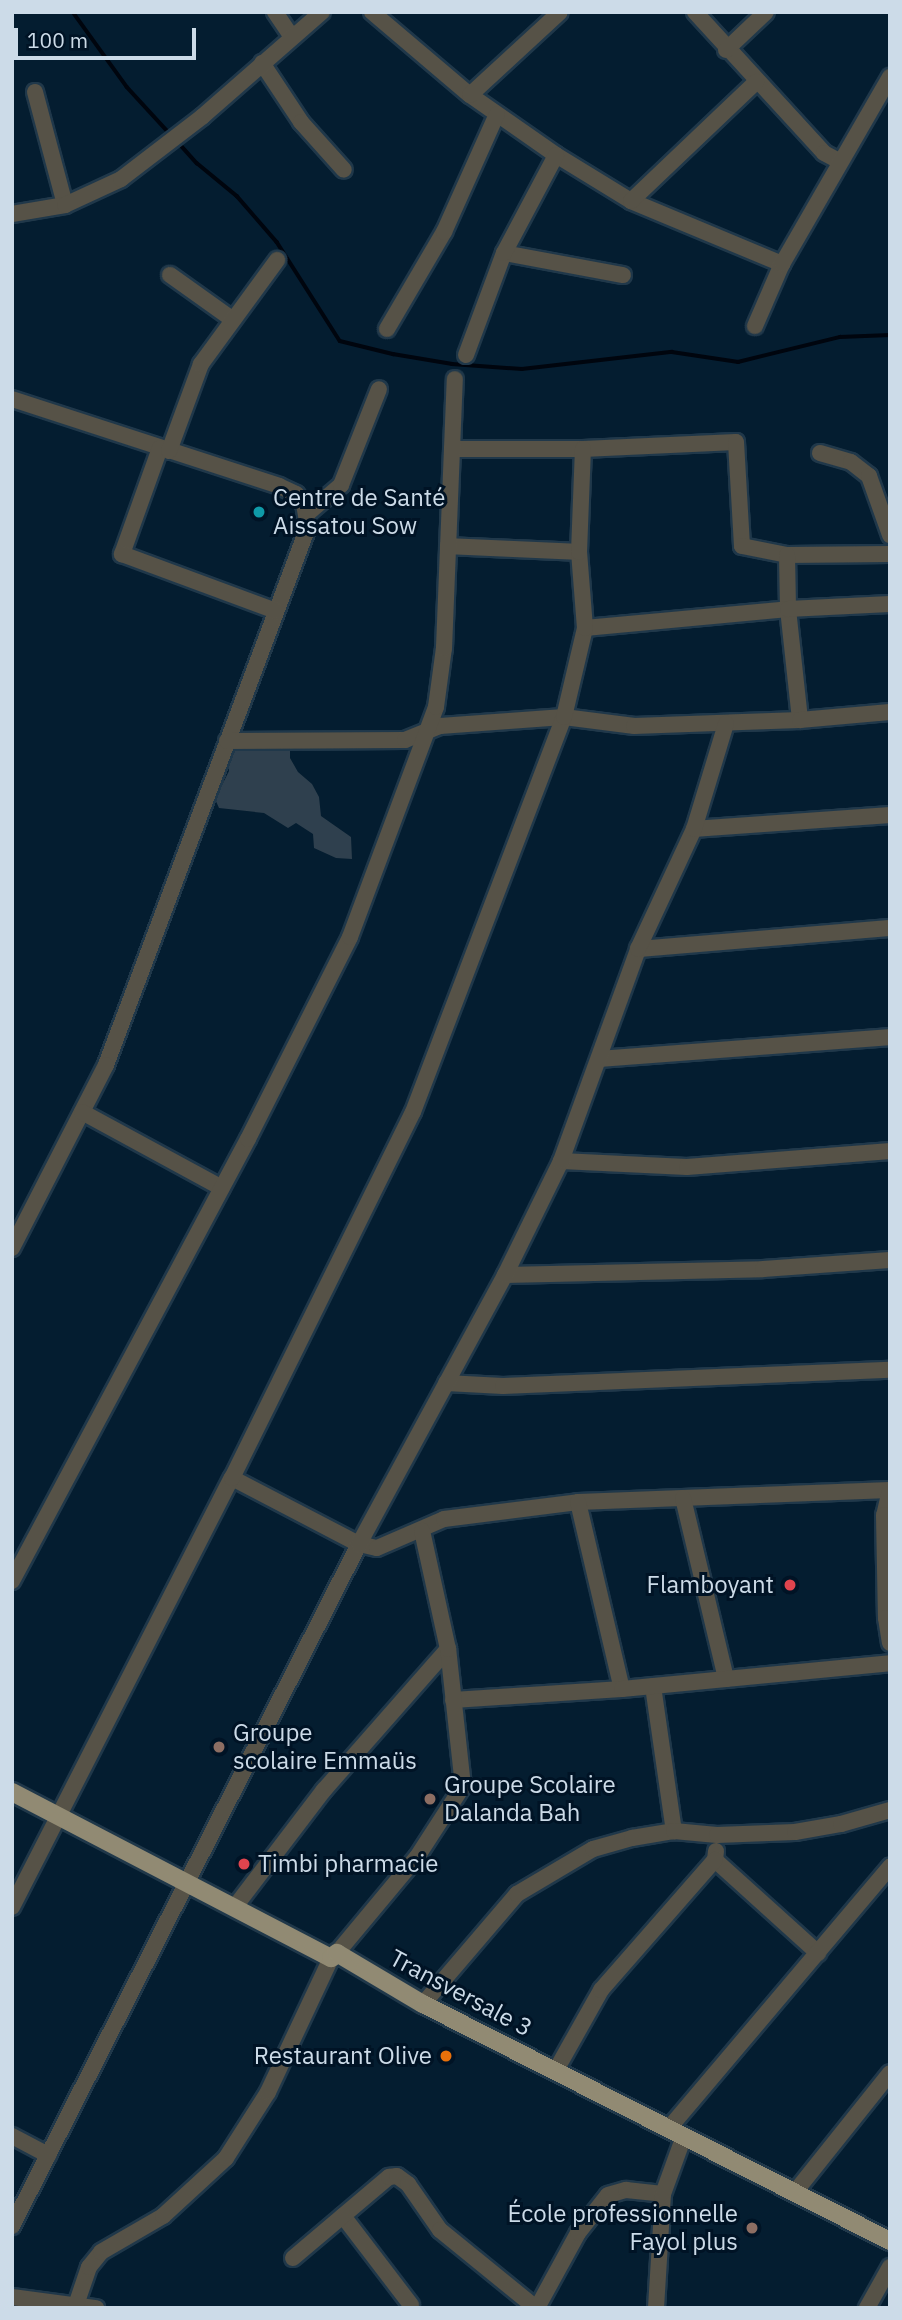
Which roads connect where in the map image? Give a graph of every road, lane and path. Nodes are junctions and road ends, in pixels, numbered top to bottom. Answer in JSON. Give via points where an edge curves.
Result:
{"nodes":[{"id":1,"x":275,"y":12,"type":"edge"},
{"id":2,"x":322,"y":12,"type":"edge"},
{"id":3,"x":372,"y":12,"type":"edge"},
{"id":4,"x":560,"y":12,"type":"edge"},
{"id":5,"x":695,"y":12,"type":"edge"},
{"id":6,"x":766,"y":12,"type":"edge"},
{"id":7,"x":292,"y":37,"type":"junction"},
{"id":8,"x":726,"y":50,"type":"junction"},
{"id":9,"x":262,"y":63,"type":"junction"},
{"id":10,"x":890,"y":77,"type":"edge"},
{"id":11,"x":756,"y":82,"type":"junction"},
{"id":12,"x":34,"y":92,"type":"dead end"},
{"id":13,"x":470,"y":95,"type":"junction"},
{"id":14,"x":497,"y":114,"type":"junction"},
{"id":15,"x":556,"y":155,"type":"junction"},
{"id":16,"x":839,"y":160,"type":"junction"},
{"id":17,"x":344,"y":170,"type":"dead end"},
{"id":18,"x":631,"y":201,"type":"junction"},
{"id":19,"x":65,"y":205,"type":"junction"},
{"id":20,"x":12,"y":214,"type":"edge"},
{"id":21,"x":504,"y":253,"type":"junction"},
{"id":22,"x":277,"y":260,"type":"dead end"},
{"id":23,"x":782,"y":264,"type":"junction"},
{"id":24,"x":170,"y":275,"type":"dead end"},
{"id":25,"x":623,"y":275,"type":"dead end"},
{"id":26,"x":233,"y":320,"type":"junction"},
{"id":27,"x":755,"y":326,"type":"dead end"},
{"id":28,"x":387,"y":329,"type":"dead end"},
{"id":29,"x":466,"y":355,"type":"dead end"},
{"id":30,"x":454,"y":380,"type":"dead end"},
{"id":31,"x":379,"y":388,"type":"dead end"},
{"id":32,"x":12,"y":400,"type":"edge"},
{"id":33,"x":165,"y":449,"type":"junction"},
{"id":34,"x":452,"y":449,"type":"junction"},
{"id":35,"x":583,"y":449,"type":"junction"},
{"id":36,"x":820,"y":453,"type":"dead end"},
{"id":37,"x":307,"y":514,"type":"junction"},
{"id":38,"x":890,"y":535,"type":"edge"},
{"id":39,"x":448,"y":546,"type":"junction"},
{"id":40,"x":579,"y":552,"type":"junction"},
{"id":41,"x":890,"y":554,"type":"edge"},
{"id":42,"x":787,"y":555,"type":"junction"},
{"id":43,"x":890,"y":604,"type":"edge"},
{"id":44,"x":788,"y":609,"type":"junction"},
{"id":45,"x":276,"y":611,"type":"junction"},
{"id":46,"x":585,"y":628,"type":"junction"},
{"id":47,"x":890,"y":712,"type":"edge"},
{"id":48,"x":565,"y":717,"type":"junction"},
{"id":49,"x":800,"y":720,"type":"junction"},
{"id":50,"x":726,"y":724,"type":"junction"},
{"id":51,"x":425,"y":734,"type":"junction"},
{"id":52,"x":227,"y":741,"type":"junction"},
{"id":53,"x":890,"y":815,"type":"edge"},
{"id":54,"x":695,"y":829,"type":"junction"},
{"id":55,"x":890,"y":928,"type":"edge"},
{"id":56,"x":638,"y":949,"type":"junction"},
{"id":57,"x":890,"y":1037,"type":"edge"},
{"id":58,"x":600,"y":1059,"type":"junction"},
{"id":59,"x":82,"y":1112,"type":"junction"},
{"id":60,"x":890,"y":1151,"type":"edge"},
{"id":61,"x":561,"y":1161,"type":"junction"},
{"id":62,"x":222,"y":1188,"type":"junction"},
{"id":63,"x":12,"y":1248,"type":"edge"},
{"id":64,"x":890,"y":1260,"type":"edge"},
{"id":65,"x":505,"y":1275,"type":"junction"},
{"id":66,"x":890,"y":1370,"type":"edge"},
{"id":67,"x":446,"y":1383,"type":"junction"},
{"id":68,"x":232,"y":1478,"type":"junction"},
{"id":69,"x":683,"y":1498,"type":"junction"},
{"id":70,"x":578,"y":1503,"type":"junction"},
{"id":71,"x":422,"y":1531,"type":"junction"},
{"id":72,"x":359,"y":1544,"type":"junction"},
{"id":73,"x":12,"y":1581,"type":"edge"},
{"id":74,"x":888,"y":1617,"type":"edge"},
{"id":75,"x":890,"y":1643,"type":"edge"},
{"id":76,"x":448,"y":1649,"type":"junction"},
{"id":77,"x":890,"y":1663,"type":"edge"},
{"id":78,"x":726,"y":1679,"type":"junction"},
{"id":79,"x":653,"y":1686,"type":"junction"},
{"id":80,"x":622,"y":1689,"type":"junction"},
{"id":81,"x":453,"y":1700,"type":"junction"},
{"id":82,"x":12,"y":1792,"type":"edge"},
{"id":83,"x":890,"y":1810,"type":"edge"},
{"id":84,"x":59,"y":1815,"type":"junction"},
{"id":85,"x":674,"y":1831,"type":"junction"},
{"id":86,"x":717,"y":1835,"type":"junction"},
{"id":87,"x":715,"y":1860,"type":"junction"},
{"id":88,"x":890,"y":1867,"type":"edge"},
{"id":89,"x":186,"y":1880,"type":"junction"},
{"id":90,"x":12,"y":1907,"type":"edge"},
{"id":91,"x":234,"y":1908,"type":"junction"},
{"id":92,"x":818,"y":1953,"type":"junction"},
{"id":93,"x":334,"y":1956,"type":"junction"},
{"id":94,"x":423,"y":2004,"type":"junction"},
{"id":95,"x":556,"y":2070,"type":"junction"},
{"id":96,"x":890,"y":2073,"type":"edge"},
{"id":97,"x":677,"y":2132,"type":"junction"},
{"id":98,"x":12,"y":2136,"type":"edge"},
{"id":99,"x":48,"y":2155,"type":"junction"},
{"id":100,"x":795,"y":2192,"type":"junction"},
{"id":101,"x":663,"y":2194,"type":"junction"},
{"id":102,"x":343,"y":2216,"type":"junction"},
{"id":103,"x":12,"y":2226,"type":"edge"},
{"id":104,"x":890,"y":2241,"type":"edge"},
{"id":105,"x":293,"y":2258,"type":"dead end"},
{"id":106,"x":890,"y":2267,"type":"edge"},
{"id":107,"x":12,"y":2297,"type":"edge"},
{"id":108,"x":76,"y":2305,"type":"junction"},
{"id":109,"x":411,"y":2305,"type":"dead end"},
{"id":110,"x":96,"y":2308,"type":"edge"},
{"id":111,"x":537,"y":2308,"type":"edge"},
{"id":112,"x":656,"y":2308,"type":"edge"},
{"id":113,"x":867,"y":2308,"type":"edge"}],
"edges":[{"from":1,"to":7,"type":"street"},
{"from":2,"to":7,"type":"street"},
{"from":3,"to":13,"type":"street"},
{"from":4,"to":13,"type":"street"},
{"from":5,"to":8,"type":"street"},
{"from":6,"to":8,"type":"street"},
{"from":7,"to":9,"type":"street"},
{"from":8,"to":11,"type":"street"},
{"from":9,"to":17,"type":"street","via":[[301,122]]},
{"from":9,"to":19,"type":"street","via":[[158,153],[121,179]]},
{"from":10,"to":16,"type":"street"},
{"from":11,"to":16,"type":"street","via":[[824,153]]},
{"from":11,"to":18,"type":"street"},
{"from":12,"to":19,"type":"street"},
{"from":13,"to":14,"type":"street"},
{"from":14,"to":15,"type":"street"},
{"from":14,"to":28,"type":"street","via":[[444,232]]},
{"from":15,"to":18,"type":"street"},
{"from":15,"to":21,"type":"street"},
{"from":16,"to":23,"type":"street"},
{"from":18,"to":23,"type":"street"},
{"from":19,"to":20,"type":"street"},
{"from":21,"to":25,"type":"street"},
{"from":21,"to":29,"type":"street"},
{"from":22,"to":26,"type":"street"},
{"from":23,"to":27,"type":"street"},
{"from":24,"to":26,"type":"street"},
{"from":26,"to":33,"type":"street","via":[[201,363]]},
{"from":30,"to":34,"type":"street"},
{"from":31,"to":37,"type":"street","via":[[341,485]]},
{"from":32,"to":33,"type":"street"},
{"from":33,"to":37,"type":"street","via":[[288,490],[296,494]]},
{"from":33,"to":45,"type":"street","via":[[122,554]]},
{"from":34,"to":35,"type":"street"},
{"from":34,"to":39,"type":"street"},
{"from":35,"to":40,"type":"street"},
{"from":35,"to":42,"type":"street","via":[[736,442],[742,546]]},
{"from":36,"to":38,"type":"street","via":[[851,462],[869,476]]},
{"from":37,"to":45,"type":"street","via":[[308,527]]},
{"from":39,"to":40,"type":"street"},
{"from":39,"to":51,"type":"street","via":[[444,648],[436,707]]},
{"from":40,"to":46,"type":"street"},
{"from":41,"to":42,"type":"street"},
{"from":42,"to":44,"type":"street"},
{"from":43,"to":44,"type":"street"},
{"from":44,"to":46,"type":"street"},
{"from":44,"to":49,"type":"street"},
{"from":45,"to":52,"type":"street"},
{"from":46,"to":48,"type":"street"},
{"from":47,"to":49,"type":"street"},
{"from":48,"to":50,"type":"street","via":[[635,726]]},
{"from":48,"to":51,"type":"street","via":[[440,726]]},
{"from":48,"to":68,"type":"street","via":[[413,1112]]},
{"from":49,"to":50,"type":"street"},
{"from":50,"to":54,"type":"street"},
{"from":51,"to":52,"type":"street","via":[[405,740]]},
{"from":51,"to":62,"type":"street","via":[[350,937]]},
{"from":52,"to":59,"type":"street","via":[[106,1065]]},
{"from":53,"to":54,"type":"street"},
{"from":54,"to":56,"type":"street"},
{"from":55,"to":56,"type":"street"},
{"from":56,"to":58,"type":"street"},
{"from":57,"to":58,"type":"street"},
{"from":58,"to":61,"type":"street"},
{"from":59,"to":62,"type":"street"},
{"from":59,"to":63,"type":"street"},
{"from":60,"to":61,"type":"street","via":[[687,1167]]},
{"from":61,"to":65,"type":"street"},
{"from":62,"to":73,"type":"street"},
{"from":64,"to":65,"type":"street","via":[[762,1269]]},
{"from":65,"to":67,"type":"street"},
{"from":66,"to":67,"type":"street","via":[[503,1386]]},
{"from":67,"to":72,"type":"street"},
{"from":68,"to":72,"type":"street"},
{"from":68,"to":84,"type":"street"},
{"from":69,"to":70,"type":"street"},
{"from":69,"to":74,"type":"street","via":[[890,1490],[884,1515]]},
{"from":69,"to":78,"type":"street"},
{"from":70,"to":71,"type":"street","via":[[444,1519]]},
{"from":70,"to":80,"type":"street"},
{"from":71,"to":72,"type":"street","via":[[377,1548]]},
{"from":71,"to":76,"type":"street"},
{"from":72,"to":89,"type":"street"},
{"from":74,"to":75,"type":"street"},
{"from":76,"to":81,"type":"street"},
{"from":76,"to":91,"type":"street","via":[[324,1790]]},
{"from":77,"to":78,"type":"street"},
{"from":78,"to":79,"type":"street"},
{"from":79,"to":80,"type":"street"},
{"from":79,"to":85,"type":"street"},
{"from":80,"to":81,"type":"street"},
{"from":81,"to":93,"type":"street","via":[[463,1786],[417,1857]]},
{"from":82,"to":84,"type":"main road","name":"Transversale 3"},
{"from":83,"to":86,"type":"street","via":[[795,1832]]},
{"from":84,"to":89,"type":"main road","name":"Transversale 3"},
{"from":84,"to":90,"type":"street"},
{"from":85,"to":86,"type":"street"},
{"from":85,"to":94,"type":"street","via":[[593,1849],[517,1894]]},
{"from":86,"to":87,"type":"street"},
{"from":87,"to":92,"type":"street"},
{"from":87,"to":95,"type":"street","via":[[601,1990]]},
{"from":88,"to":92,"type":"street"},
{"from":89,"to":91,"type":"main road","name":"Transversale 3"},
{"from":89,"to":99,"type":"street"},
{"from":91,"to":93,"type":"main road","name":"Transversale 3"},
{"from":92,"to":97,"type":"street"},
{"from":93,"to":94,"type":"main road","name":"Transversale 3"},
{"from":93,"to":108,"type":"street","via":[[268,2092],[226,2158],[163,2216],[101,2252],[89,2267]]},
{"from":94,"to":95,"type":"main road","name":"Transversale 3"},
{"from":95,"to":97,"type":"main road","name":"Transversale 3"},
{"from":96,"to":100,"type":"street"},
{"from":97,"to":100,"type":"main road","name":"Transversale 3"},
{"from":97,"to":101,"type":"street"},
{"from":98,"to":99,"type":"street"},
{"from":99,"to":103,"type":"street"},
{"from":100,"to":104,"type":"main road","name":"Transversale 3"},
{"from":101,"to":111,"type":"street","via":[[626,2190],[608,2195],[578,2233]]},
{"from":101,"to":112,"type":"street"},
{"from":102,"to":105,"type":"street"},
{"from":102,"to":109,"type":"street"},
{"from":102,"to":111,"type":"street","via":[[389,2177],[403,2179],[440,2230]]},
{"from":106,"to":113,"type":"street"},
{"from":107,"to":108,"type":"street"},
{"from":108,"to":110,"type":"street"}]}
